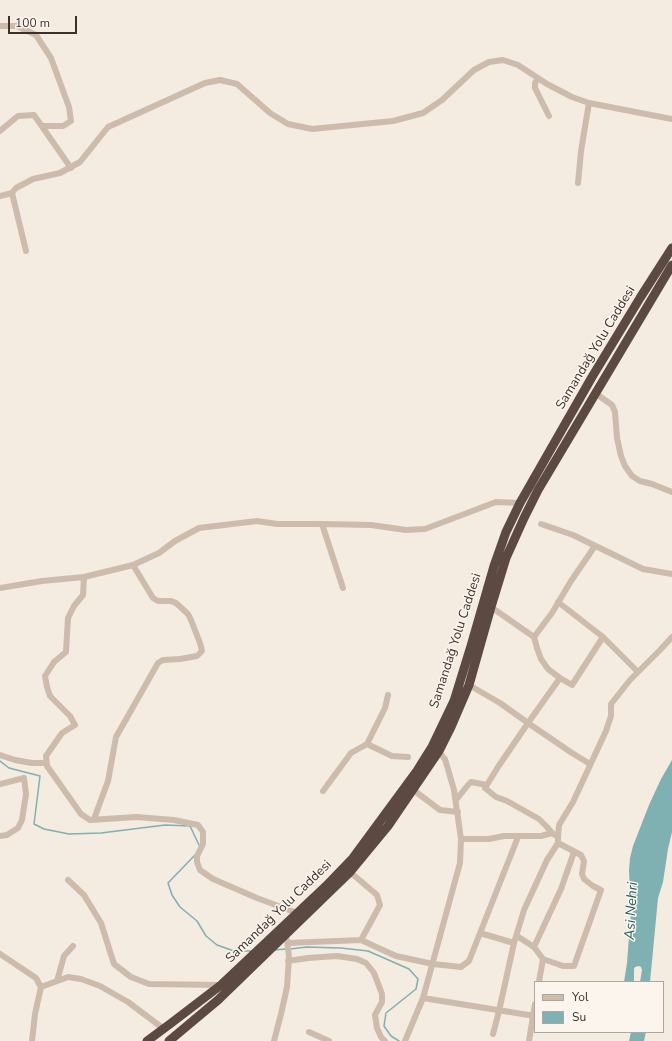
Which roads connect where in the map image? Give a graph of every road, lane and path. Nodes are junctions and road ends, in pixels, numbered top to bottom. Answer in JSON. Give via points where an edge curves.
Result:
{"nodes":[{"id":1,"x":0,"y":26,"type":"edge"},
{"id":2,"x":538,"y":78,"type":"junction"},
{"id":3,"x":589,"y":103,"type":"junction"},
{"id":4,"x":549,"y":116,"type":"dead end"},
{"id":5,"x":672,"y":119,"type":"edge"},
{"id":6,"x":42,"y":126,"type":"junction"},
{"id":7,"x":0,"y":131,"type":"edge"},
{"id":8,"x":71,"y":168,"type":"junction"},
{"id":9,"x":578,"y":183,"type":"dead end"},
{"id":10,"x":12,"y":193,"type":"junction"},
{"id":11,"x":0,"y":196,"type":"edge"},
{"id":12,"x":672,"y":248,"type":"edge"},
{"id":13,"x":26,"y":250,"type":"dead end"},
{"id":14,"x":672,"y":265,"type":"edge"},
{"id":15,"x":595,"y":393,"type":"junction"},
{"id":16,"x":672,"y":492,"type":"edge"},
{"id":17,"x":520,"y":503,"type":"junction"},
{"id":18,"x":322,"y":524,"type":"junction"},
{"id":19,"x":541,"y":524,"type":"dead end"},
{"id":20,"x":595,"y":546,"type":"junction"},
{"id":21,"x":133,"y":565,"type":"junction"},
{"id":22,"x":672,"y":574,"type":"edge"},
{"id":23,"x":84,"y":577,"type":"junction"},
{"id":24,"x":0,"y":588,"type":"edge"},
{"id":25,"x":343,"y":588,"type":"dead end"},
{"id":26,"x":558,"y":602,"type":"junction"},
{"id":27,"x":491,"y":606,"type":"junction"},
{"id":28,"x":534,"y":637,"type":"junction"},
{"id":29,"x":602,"y":637,"type":"junction"},
{"id":30,"x":672,"y":637,"type":"edge"},
{"id":31,"x":638,"y":672,"type":"junction"},
{"id":32,"x":560,"y":678,"type":"junction"},
{"id":33,"x":469,"y":685,"type":"junction"},
{"id":34,"x":388,"y":695,"type":"dead end"},
{"id":35,"x":528,"y":723,"type":"junction"},
{"id":36,"x":367,"y":744,"type":"junction"},
{"id":37,"x":435,"y":749,"type":"junction"},
{"id":38,"x":0,"y":755,"type":"edge"},
{"id":39,"x":408,"y":757,"type":"dead end"},
{"id":40,"x":46,"y":763,"type":"junction"},
{"id":41,"x":590,"y":764,"type":"junction"},
{"id":42,"x":0,"y":784,"type":"edge"},
{"id":43,"x":487,"y":786,"type":"junction"},
{"id":44,"x":412,"y":789,"type":"junction"},
{"id":45,"x":323,"y":792,"type":"dead end"},
{"id":46,"x":456,"y":800,"type":"junction"},
{"id":47,"x":458,"y":812,"type":"junction"},
{"id":48,"x":94,"y":819,"type":"junction"},
{"id":49,"x":552,"y":833,"type":"junction"},
{"id":50,"x":0,"y":836,"type":"edge"},
{"id":51,"x":518,"y":837,"type":"junction"},
{"id":52,"x":461,"y":839,"type":"junction"},
{"id":53,"x":558,"y":840,"type":"junction"},
{"id":54,"x":574,"y":852,"type":"junction"},
{"id":55,"x":350,"y":872,"type":"junction"},
{"id":56,"x":68,"y":880,"type":"dead end"},
{"id":57,"x":297,"y":913,"type":"junction"},
{"id":58,"x":480,"y":933,"type":"junction"},
{"id":59,"x":287,"y":934,"type":"junction"},
{"id":60,"x":517,"y":936,"type":"junction"},
{"id":61,"x":361,"y":940,"type":"junction"},
{"id":62,"x":514,"y":943,"type":"junction"},
{"id":63,"x":288,"y":945,"type":"junction"},
{"id":64,"x":73,"y":946,"type":"dead end"},
{"id":65,"x":534,"y":947,"type":"junction"},
{"id":66,"x":0,"y":954,"type":"edge"},
{"id":67,"x":543,"y":959,"type":"junction"},
{"id":68,"x":288,"y":961,"type":"junction"},
{"id":69,"x":433,"y":964,"type":"junction"},
{"id":70,"x":57,"y":981,"type":"junction"},
{"id":71,"x":539,"y":981,"type":"edge"},
{"id":72,"x":221,"y":985,"type":"junction"},
{"id":73,"x":41,"y":987,"type":"junction"},
{"id":74,"x":423,"y":998,"type":"junction"},
{"id":75,"x":499,"y":1011,"type":"junction"},
{"id":76,"x":534,"y":1016,"type":"edge"},
{"id":77,"x":164,"y":1029,"type":"junction"},
{"id":78,"x":309,"y":1032,"type":"dead end"},
{"id":79,"x":492,"y":1034,"type":"dead end"},
{"id":80,"x":179,"y":1038,"type":"edge"},
{"id":81,"x":32,"y":1041,"type":"edge"},
{"id":82,"x":147,"y":1041,"type":"edge"},
{"id":83,"x":169,"y":1041,"type":"edge"},
{"id":84,"x":274,"y":1041,"type":"edge"},
{"id":85,"x":329,"y":1041,"type":"edge"},
{"id":86,"x":385,"y":1041,"type":"edge"},
{"id":87,"x":405,"y":1041,"type":"edge"},
{"id":88,"x":529,"y":1041,"type":"edge"}],
"edges":[{"from":1,"to":6,"type":"street","via":[[17,26],[36,35],[52,58],[69,107],[71,121],[63,126]]},
{"from":2,"to":3,"type":"street","via":[[572,97]]},
{"from":2,"to":4,"type":"street","via":[[535,88]]},
{"from":2,"to":8,"type":"street","via":[[518,65],[503,60],[489,62],[474,70],[442,100],[423,113],[392,121],[312,129],[288,124],[270,113],[237,84],[220,80],[205,83],[108,127],[80,162]]},
{"from":3,"to":5,"type":"street"},
{"from":3,"to":9,"type":"street"},
{"from":6,"to":7,"type":"street","via":[[34,115],[18,116]]},
{"from":6,"to":8,"type":"street"},
{"from":8,"to":10,"type":"street","via":[[60,174],[33,179]]},
{"from":10,"to":11,"type":"street"},
{"from":10,"to":13,"type":"street"},
{"from":12,"to":17,"type":"highway","name":"Samandağ Yolu Caddesi","via":[[596,370]]},
{"from":14,"to":15,"type":"highway","name":"Samandağ Yolu Caddesi"},
{"from":15,"to":16,"type":"street","via":[[612,405],[615,412],[617,438],[624,466],[640,481]]},
{"from":15,"to":27,"type":"highway","name":"Samandağ Yolu Caddesi","via":[[524,518],[506,558]]},
{"from":17,"to":18,"type":"street","via":[[496,502],[425,529]]},
{"from":17,"to":37,"type":"highway","name":"Samandağ Yolu Caddesi","via":[[494,566],[454,701]]},
{"from":18,"to":21,"type":"street","via":[[277,524],[257,520],[199,528],[159,553]]},
{"from":18,"to":25,"type":"street"},
{"from":19,"to":20,"type":"street"},
{"from":20,"to":22,"type":"street","via":[[643,569]]},
{"from":20,"to":26,"type":"street"},
{"from":21,"to":23,"type":"street"},
{"from":21,"to":48,"type":"street","via":[[153,598],[176,603],[188,614],[202,651],[197,656],[163,660],[158,663],[116,737],[108,781]]},
{"from":23,"to":24,"type":"street"},
{"from":23,"to":40,"type":"street","via":[[83,595],[68,618],[66,652],[54,662],[45,676],[50,696],[70,716],[75,725],[62,733],[46,756]]},
{"from":26,"to":28,"type":"street"},
{"from":26,"to":29,"type":"street"},
{"from":27,"to":28,"type":"street"},
{"from":27,"to":33,"type":"highway","name":"Samandağ Yolu Caddesi"},
{"from":28,"to":32,"type":"street","via":[[541,659],[548,669]]},
{"from":29,"to":31,"type":"street"},
{"from":29,"to":32,"type":"street","via":[[572,685]]},
{"from":30,"to":31,"type":"street"},
{"from":31,"to":41,"type":"street","via":[[611,704],[611,716],[606,731]]},
{"from":32,"to":35,"type":"street"},
{"from":33,"to":35,"type":"street"},
{"from":33,"to":37,"type":"highway","name":"Samandağ Yolu Caddesi","via":[[451,727]]},
{"from":34,"to":36,"type":"street","via":[[385,708]]},
{"from":35,"to":41,"type":"street"},
{"from":35,"to":43,"type":"street"},
{"from":36,"to":39,"type":"street","via":[[392,756]]},
{"from":36,"to":45,"type":"street","via":[[351,754]]},
{"from":37,"to":44,"type":"highway","name":"Samandağ Yolu Caddesi"},
{"from":37,"to":46,"type":"street","via":[[445,759]]},
{"from":37,"to":57,"type":"highway","name":"Samandağ Yolu Caddesi","via":[[353,858]]},
{"from":38,"to":40,"type":"street","via":[[32,764]]},
{"from":40,"to":48,"type":"street","via":[[81,814],[90,820]]},
{"from":41,"to":53,"type":"street","via":[[559,825]]},
{"from":42,"to":50,"type":"street","via":[[24,778],[26,794],[22,820],[18,828]]},
{"from":43,"to":46,"type":"street","via":[[471,782]]},
{"from":43,"to":49,"type":"street","via":[[485,788],[496,797],[539,819]]},
{"from":44,"to":47,"type":"street","via":[[440,810]]},
{"from":44,"to":55,"type":"highway","name":"Samandağ Yolu Caddesi","via":[[388,826]]},
{"from":46,"to":47,"type":"street"},
{"from":47,"to":52,"type":"street"},
{"from":48,"to":57,"type":"street","via":[[136,817],[198,825],[203,832],[203,844],[197,856],[200,870],[213,879]]},
{"from":49,"to":51,"type":"street"},
{"from":49,"to":53,"type":"street"},
{"from":51,"to":52,"type":"street"},
{"from":51,"to":58,"type":"street"},
{"from":52,"to":69,"type":"street","via":[[460,863]]},
{"from":53,"to":54,"type":"street"},
{"from":53,"to":60,"type":"street","via":[[546,860],[524,910]]},
{"from":54,"to":65,"type":"street","via":[[561,889]]},
{"from":54,"to":67,"type":"street","via":[[584,861],[584,879],[601,890],[574,966],[563,966]]},
{"from":55,"to":59,"type":"highway","name":"Samandağ Yolu Caddesi"},
{"from":55,"to":61,"type":"street","via":[[377,895],[380,906]]},
{"from":56,"to":72,"type":"street","via":[[84,895],[101,923],[114,964],[131,977],[149,984]]},
{"from":57,"to":72,"type":"highway","name":"Samandağ Yolu Caddesi"},
{"from":58,"to":62,"type":"street"},
{"from":58,"to":69,"type":"street","via":[[469,961],[461,967]]},
{"from":59,"to":63,"type":"street"},
{"from":59,"to":80,"type":"highway","name":"Samandağ Yolu Caddesi"},
{"from":60,"to":62,"type":"street"},
{"from":60,"to":65,"type":"street"},
{"from":61,"to":63,"type":"street"},
{"from":61,"to":69,"type":"street","via":[[396,956]]},
{"from":62,"to":75,"type":"street"},
{"from":63,"to":68,"type":"street"},
{"from":64,"to":70,"type":"street","via":[[64,956]]},
{"from":65,"to":67,"type":"street"},
{"from":66,"to":73,"type":"street","via":[[36,978]]},
{"from":67,"to":71,"type":"street"},
{"from":68,"to":84,"type":"street","via":[[287,987]]},
{"from":68,"to":86,"type":"street","via":[[337,956],[366,963],[374,973],[382,994],[382,1002],[375,1015],[377,1028]]},
{"from":69,"to":74,"type":"street"},
{"from":70,"to":73,"type":"street"},
{"from":70,"to":77,"type":"street","via":[[68,977],[100,986],[128,1002]]},
{"from":72,"to":77,"type":"highway","name":"Samandağ Yolu Caddesi"},
{"from":73,"to":81,"type":"street"},
{"from":74,"to":75,"type":"street"},
{"from":74,"to":87,"type":"street"},
{"from":75,"to":76,"type":"street"},
{"from":75,"to":79,"type":"street"},
{"from":76,"to":88,"type":"street"},
{"from":77,"to":82,"type":"highway","name":"Samandağ Yolu Caddesi"},
{"from":78,"to":85,"type":"street"},
{"from":80,"to":83,"type":"highway","name":"Samandağ Yolu Caddesi"}]}
